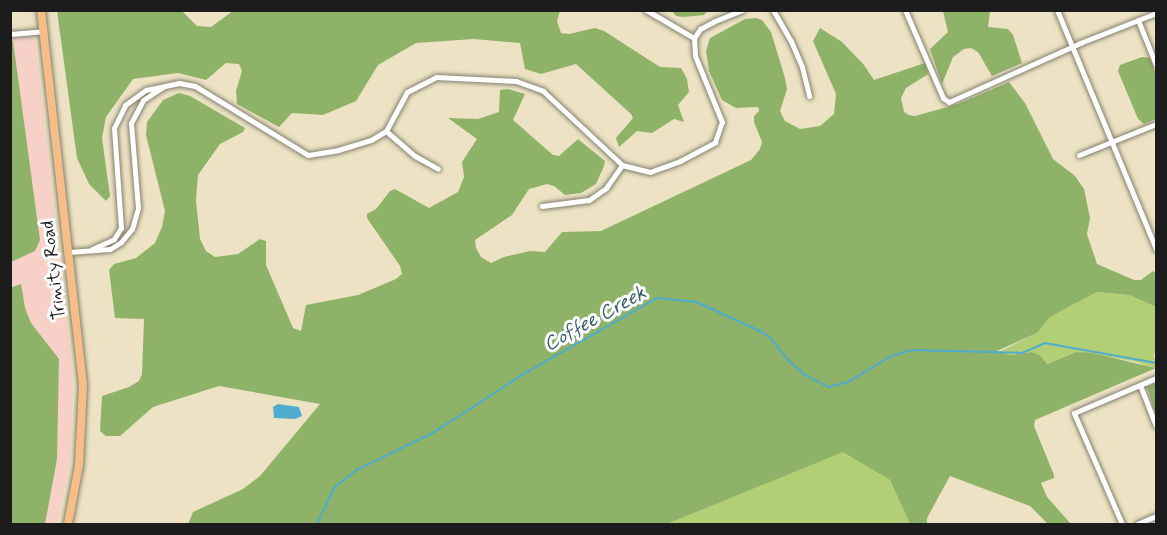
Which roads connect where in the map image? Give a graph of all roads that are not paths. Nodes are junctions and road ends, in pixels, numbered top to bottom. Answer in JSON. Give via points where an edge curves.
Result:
{"nodes":[{"id":1,"x":40,"y":10,"type":"edge"},
{"id":2,"x":645,"y":10,"type":"edge"},
{"id":3,"x":742,"y":10,"type":"edge"},
{"id":4,"x":773,"y":10,"type":"edge"},
{"id":5,"x":905,"y":10,"type":"edge"},
{"id":6,"x":1057,"y":10,"type":"edge"},
{"id":7,"x":1156,"y":13,"type":"edge"},
{"id":8,"x":1138,"y":20,"type":"junction"},
{"id":9,"x":43,"y":31,"type":"junction"},
{"id":10,"x":10,"y":34,"type":"edge"},
{"id":11,"x":694,"y":38,"type":"junction"},
{"id":12,"x":1073,"y":47,"type":"junction"},
{"id":13,"x":1156,"y":65,"type":"edge"},
{"id":14,"x":170,"y":84,"type":"junction"},
{"id":15,"x":809,"y":96,"type":"dead end"},
{"id":16,"x":1156,"y":124,"type":"edge"},
{"id":17,"x":386,"y":131,"type":"junction"},
{"id":18,"x":1113,"y":143,"type":"junction"},
{"id":19,"x":1078,"y":155,"type":"dead end"},
{"id":20,"x":621,"y":165,"type":"junction"},
{"id":21,"x":438,"y":168,"type":"dead end"},
{"id":22,"x":542,"y":206,"type":"dead end"},
{"id":23,"x":92,"y":249,"type":"junction"},
{"id":24,"x":1156,"y":249,"type":"edge"},
{"id":25,"x":69,"y":252,"type":"junction"},
{"id":26,"x":1156,"y":378,"type":"edge"},
{"id":27,"x":1140,"y":385,"type":"junction"},
{"id":28,"x":1156,"y":426,"type":"edge"},
{"id":29,"x":1156,"y":516,"type":"edge"},
{"id":30,"x":68,"y":525,"type":"edge"},
{"id":31,"x":1122,"y":525,"type":"edge"},
{"id":32,"x":1137,"y":525,"type":"edge"}],
"edges":[{"from":1,"to":9,"type":"highway","name":"Trinity Road"},
{"from":2,"to":11,"type":"street"},
{"from":3,"to":11,"type":"street","via":[[700,29]]},
{"from":4,"to":15,"type":"street","via":[[791,40]]},
{"from":5,"to":12,"type":"street","via":[[943,98],[949,102]]},
{"from":6,"to":12,"type":"street"},
{"from":7,"to":8,"type":"street"},
{"from":8,"to":12,"type":"street"},
{"from":8,"to":13,"type":"street"},
{"from":9,"to":10,"type":"street"},
{"from":9,"to":25,"type":"highway","name":"Trinity Road"},
{"from":11,"to":20,"type":"street","via":[[695,56],[722,122],[714,142],[650,172]]},
{"from":12,"to":18,"type":"street"},
{"from":14,"to":17,"type":"street","via":[[202,89],[308,155],[371,140]]},
{"from":14,"to":23,"type":"street","via":[[143,100],[131,123],[138,208],[135,225],[114,247]]},
{"from":14,"to":23,"type":"street","via":[[141,92],[129,100],[118,116],[113,135],[122,224],[114,239]]},
{"from":16,"to":18,"type":"street"},
{"from":17,"to":20,"type":"street","via":[[407,92],[436,77],[516,81],[543,91]]},
{"from":17,"to":21,"type":"street","via":[[415,156]]},
{"from":18,"to":19,"type":"street"},
{"from":18,"to":24,"type":"street"},
{"from":20,"to":22,"type":"street","via":[[606,188],[589,200]]},
{"from":23,"to":25,"type":"street"},
{"from":25,"to":30,"type":"highway","name":"Trinity Road","via":[[83,405],[79,465]]},
{"from":26,"to":27,"type":"street"},
{"from":27,"to":28,"type":"street"},
{"from":27,"to":31,"type":"street","via":[[1074,413]]},
{"from":29,"to":32,"type":"street"}]}
